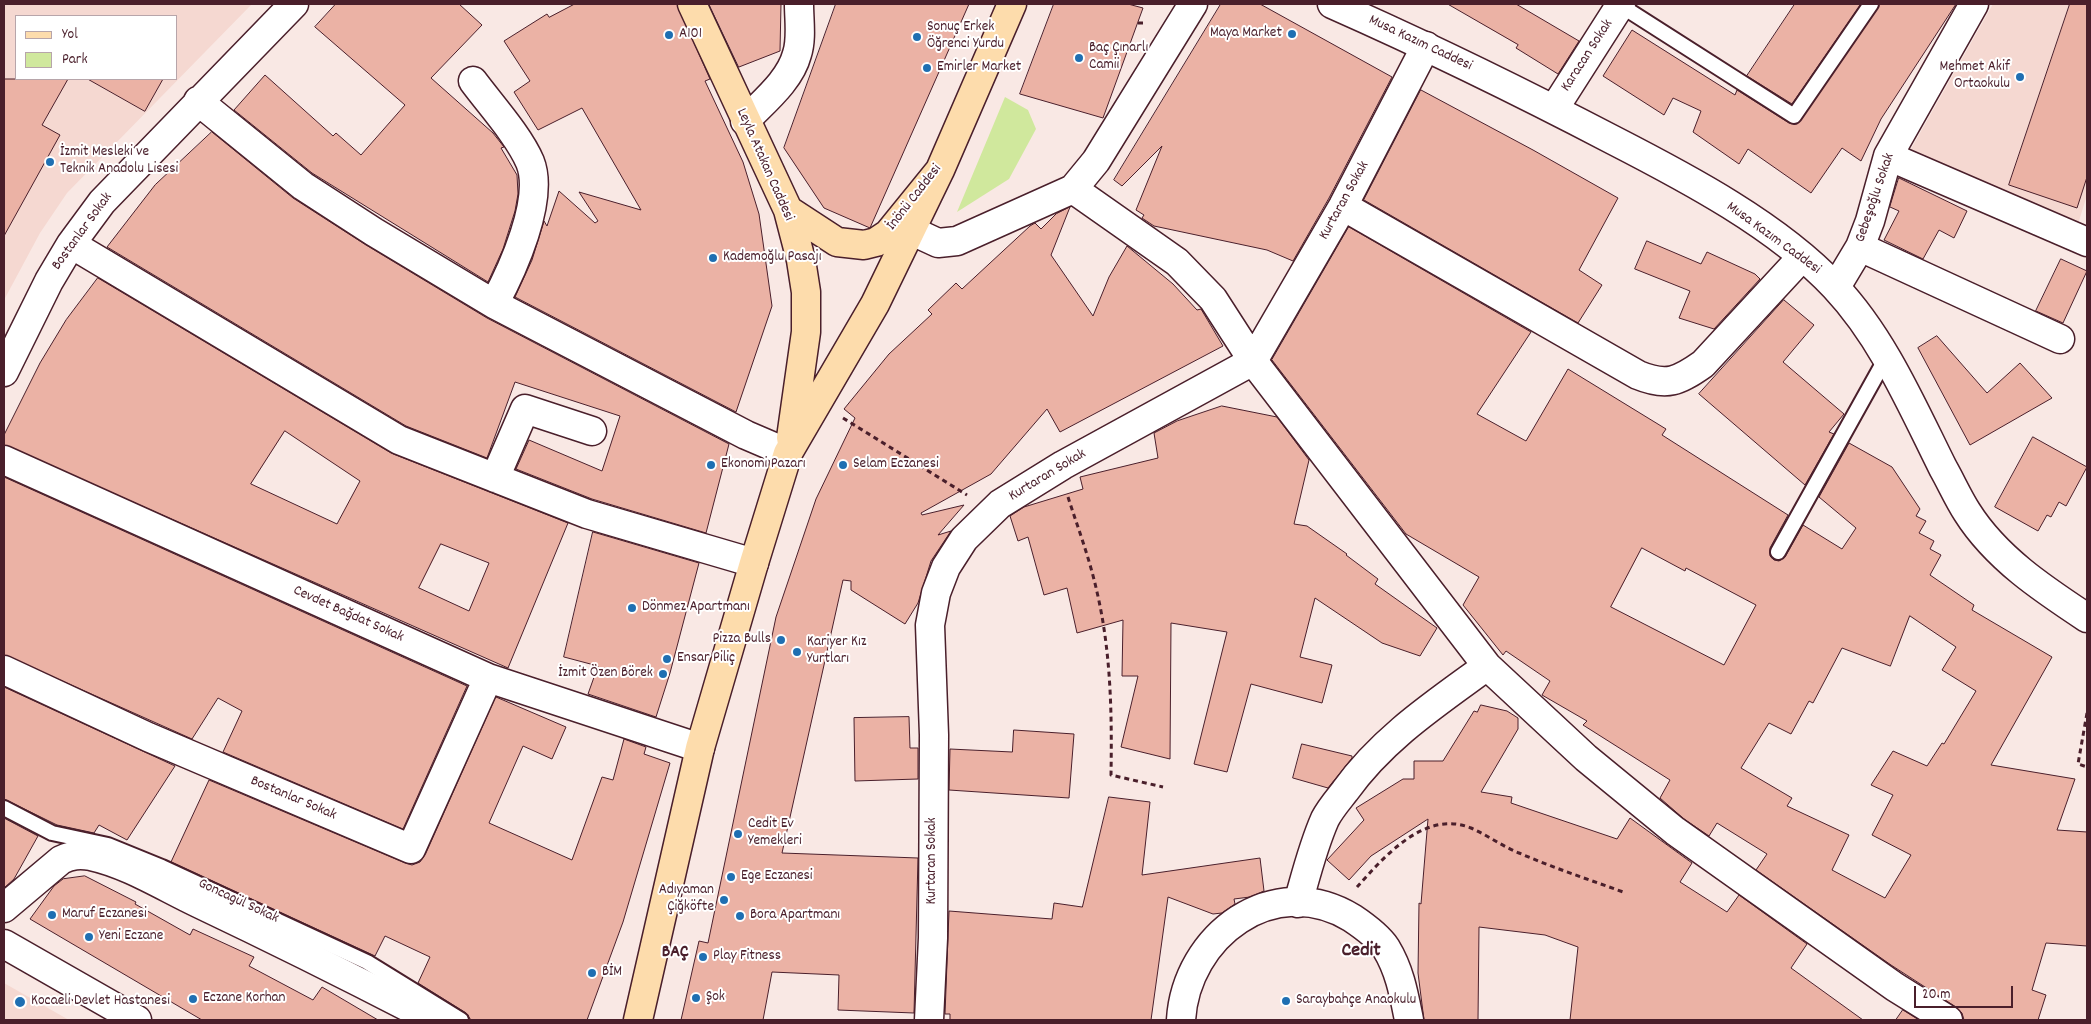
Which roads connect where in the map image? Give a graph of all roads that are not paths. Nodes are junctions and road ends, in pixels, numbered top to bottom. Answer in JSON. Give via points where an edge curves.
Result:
{"nodes":[{"id":1,"x":294,"y":4,"type":"edge"},
{"id":2,"x":692,"y":4,"type":"edge"},
{"id":3,"x":799,"y":4,"type":"edge"},
{"id":4,"x":1012,"y":4,"type":"edge"},
{"id":5,"x":1193,"y":4,"type":"edge"},
{"id":6,"x":1332,"y":4,"type":"edge"},
{"id":7,"x":1871,"y":4,"type":"edge"},
{"id":8,"x":1974,"y":4,"type":"edge"},
{"id":9,"x":1621,"y":5,"type":"edge"},
{"id":10,"x":1426,"y":46,"type":"junction"},
{"id":11,"x":473,"y":81,"type":"dead end"},
{"id":12,"x":198,"y":101,"type":"junction"},
{"id":13,"x":1554,"y":109,"type":"junction"},
{"id":14,"x":745,"y":121,"type":"junction"},
{"id":15,"x":1888,"y":156,"type":"junction"},
{"id":16,"x":940,"y":170,"type":"junction"},
{"id":17,"x":1073,"y":190,"type":"junction"},
{"id":18,"x":1343,"y":206,"type":"junction"},
{"id":19,"x":788,"y":210,"type":"junction"},
{"id":20,"x":912,"y":231,"type":"junction"},
{"id":21,"x":2087,"y":242,"type":"edge"},
{"id":22,"x":71,"y":244,"type":"junction"},
{"id":23,"x":1860,"y":247,"type":"junction"},
{"id":24,"x":1802,"y":256,"type":"junction"},
{"id":25,"x":1836,"y":287,"type":"junction"},
{"id":26,"x":494,"y":304,"type":"junction"},
{"id":27,"x":2060,"y":339,"type":"dead end"},
{"id":28,"x":1886,"y":358,"type":"junction"},
{"id":29,"x":1253,"y":361,"type":"junction"},
{"id":30,"x":4,"y":372,"type":"edge"},
{"id":31,"x":592,"y":431,"type":"dead end"},
{"id":32,"x":788,"y":453,"type":"junction"},
{"id":33,"x":4,"y":460,"type":"edge"},
{"id":34,"x":495,"y":478,"type":"junction"},
{"id":35,"x":1778,"y":552,"type":"dead end"},
{"id":36,"x":754,"y":563,"type":"junction"},
{"id":37,"x":2087,"y":618,"type":"edge"},
{"id":38,"x":1487,"y":666,"type":"junction"},
{"id":39,"x":4,"y":670,"type":"edge"},
{"id":40,"x":488,"y":678,"type":"junction"},
{"id":41,"x":700,"y":748,"type":"junction"},
{"id":42,"x":4,"y":808,"type":"edge"},
{"id":43,"x":1298,"y":903,"type":"junction"},
{"id":44,"x":4,"y":908,"type":"edge"},
{"id":45,"x":4,"y":944,"type":"edge"},
{"id":46,"x":137,"y":1020,"type":"edge"},
{"id":47,"x":433,"y":1020,"type":"edge"},
{"id":48,"x":461,"y":1020,"type":"edge"},
{"id":49,"x":638,"y":1020,"type":"edge"},
{"id":50,"x":929,"y":1020,"type":"edge"},
{"id":51,"x":1181,"y":1020,"type":"edge"},
{"id":52,"x":1409,"y":1020,"type":"edge"},
{"id":53,"x":1948,"y":1020,"type":"edge"}],
"edges":[{"from":1,"to":12,"type":"street","name":"Bostanlar Sokak"},
{"from":2,"to":14,"type":"main road","name":"Leyla Atakan Caddesi"},
{"from":3,"to":14,"type":"street","via":[[799,44],[793,64],[777,87]]},
{"from":4,"to":16,"type":"main road","name":"İnönü Caddesi"},
{"from":5,"to":17,"type":"street","via":[[1096,161]]},
{"from":6,"to":10,"type":"street","name":"Musa Kazım Caddesi"},
{"from":7,"to":9,"type":"lane","via":[[1794,116]]},
{"from":8,"to":15,"type":"street","name":"Gebeşoğlu Sokak"},
{"from":9,"to":13,"type":"street","name":"Karacan Sokak"},
{"from":10,"to":13,"type":"street","name":"Musa Kazım Caddesi"},
{"from":10,"to":18,"type":"street","name":"Kurtaran Sokak"},
{"from":11,"to":26,"type":"street","via":[[522,148],[533,177],[533,195],[524,235],[512,270]]},
{"from":12,"to":22,"type":"street","name":"Bostanlar Sokak","via":[[124,177]]},
{"from":12,"to":26,"type":"street","via":[[302,186]]},
{"from":13,"to":24,"type":"street","name":"Musa Kazım Caddesi","via":[[1671,170]]},
{"from":14,"to":19,"type":"main road","name":"Leyla Atakan Caddesi"},
{"from":15,"to":21,"type":"street"},
{"from":15,"to":23,"type":"street","name":"Gebeşoğlu Sokak"},
{"from":16,"to":19,"type":"main road","name":"İnönü Caddesi","via":[[888,234],[876,242],[864,245],[836,242]]},
{"from":16,"to":20,"type":"main road"},
{"from":17,"to":20,"type":"street","via":[[957,241],[938,243]]},
{"from":17,"to":29,"type":"street","via":[[1177,262],[1213,299]]},
{"from":18,"to":24,"type":"street","via":[[1653,381],[1670,382],[1685,377],[1704,364]]},
{"from":18,"to":29,"type":"street","name":"Kurtaran Sokak"},
{"from":19,"to":32,"type":"main road","name":"Leyla Atakan Caddesi","via":[[801,260],[806,312],[802,364]]},
{"from":20,"to":32,"type":"main road","via":[[875,304]]},
{"from":22,"to":30,"type":"street","name":"Bostanlar Sokak","via":[[48,281]]},
{"from":22,"to":34,"type":"street","via":[[399,440]]},
{"from":23,"to":25,"type":"street","name":"Gebeşoğlu Sokak"},
{"from":23,"to":27,"type":"street"},
{"from":24,"to":25,"type":"street","name":"Musa Kazım Caddesi"},
{"from":25,"to":28,"type":"street","name":"Musa Kazım Caddesi"},
{"from":26,"to":32,"type":"street","via":[[746,435]]},
{"from":28,"to":35,"type":"lane"},
{"from":28,"to":37,"type":"street","name":"Musa Kazım Caddesi","via":[[1967,512],[1987,539],[2047,592]]},
{"from":29,"to":38,"type":"street"},
{"from":29,"to":50,"type":"street","name":"Kurtaran Sokak","via":[[1027,486],[993,510],[964,539],[946,567],[936,593],[930,625],[934,745],[933,938]]},
{"from":31,"to":34,"type":"street","via":[[525,409]]},
{"from":32,"to":36,"type":"main road"},
{"from":33,"to":40,"type":"street","name":"Cevdet Bağdat Sokak"},
{"from":34,"to":36,"type":"street","via":[[587,514]]},
{"from":36,"to":41,"type":"main road"},
{"from":38,"to":43,"type":"street","via":[[1414,718],[1383,745],[1351,782],[1326,817]]},
{"from":38,"to":53,"type":"street","via":[[1586,758],[1675,831],[1887,981]]},
{"from":39,"to":40,"type":"street","name":"Bostanlar Sokak","via":[[148,737],[410,850]]},
{"from":40,"to":41,"type":"street","name":"Cevdet Bağdat Sokak"},
{"from":41,"to":49,"type":"main road"},
{"from":42,"to":48,"type":"lane","name":"Goncagül Sokak","via":[[52,833],[108,844],[367,962]]},
{"from":43,"to":51,"type":"street","via":[[1288,902],[1254,911],[1229,924],[1209,944],[1187,984]]},
{"from":43,"to":52,"type":"street","via":[[1337,909],[1364,926],[1385,946],[1399,972]]},
{"from":44,"to":47,"type":"street","name":"Goncagül Sokak","via":[[71,855],[106,860],[312,957]]},
{"from":45,"to":46,"type":"street"}]}
